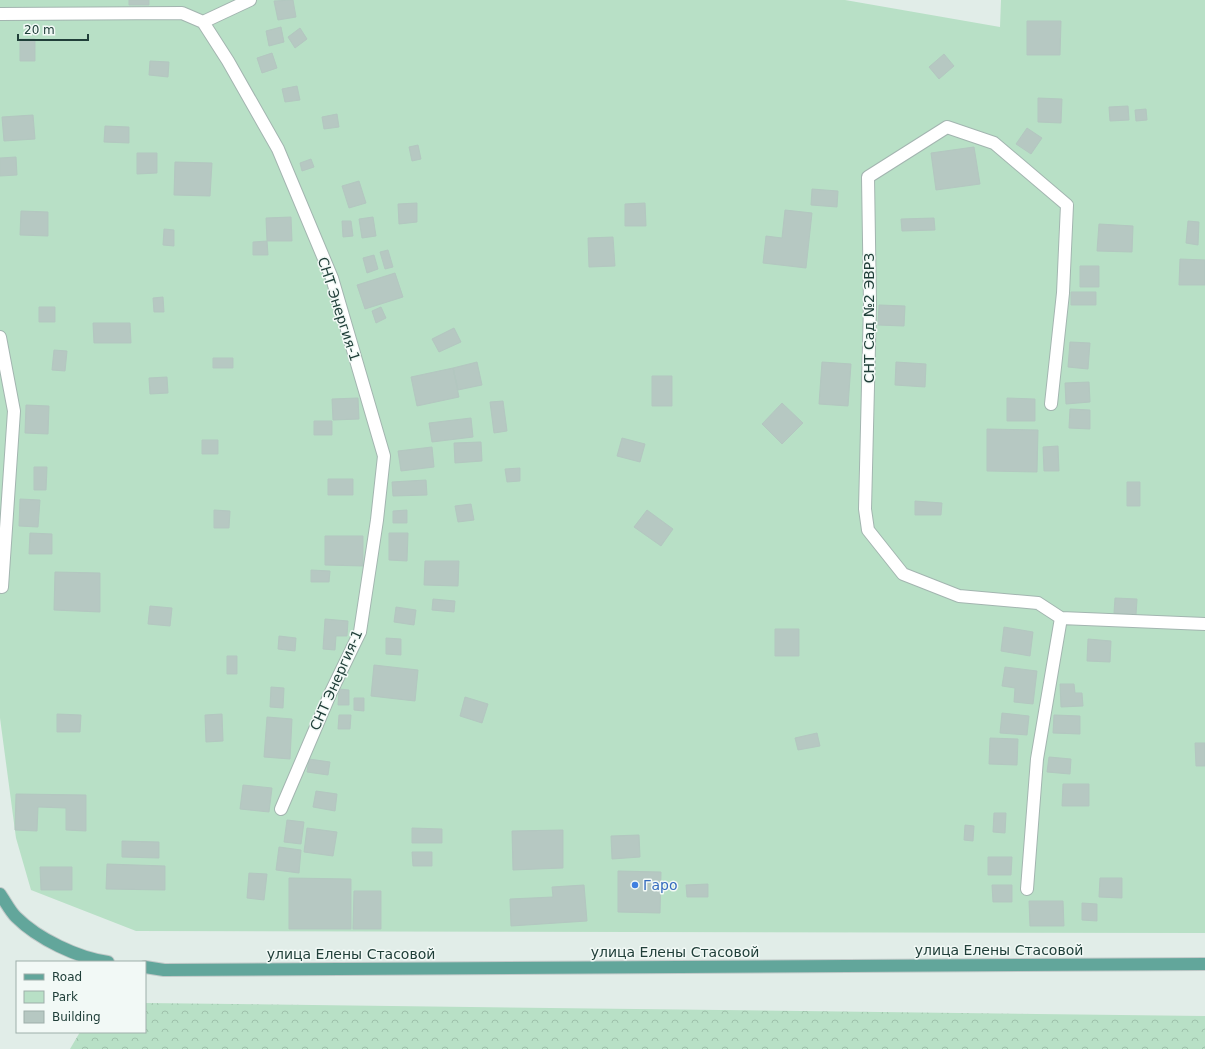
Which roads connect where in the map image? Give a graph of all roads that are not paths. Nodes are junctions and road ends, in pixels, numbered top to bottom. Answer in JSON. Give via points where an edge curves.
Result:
{"nodes":[{"id":1,"x":250,"y":0,"type":"edge"},
{"id":2,"x":0,"y":14,"type":"edge"},
{"id":3,"x":203,"y":22,"type":"junction"},
{"id":4,"x":0,"y":337,"type":"edge"},
{"id":5,"x":1051,"y":404,"type":"dead end"},
{"id":6,"x":2,"y":588,"type":"dead end"},
{"id":7,"x":1061,"y":618,"type":"junction"},
{"id":8,"x":1205,"y":624,"type":"edge"},
{"id":9,"x":282,"y":808,"type":"dead end"},
{"id":10,"x":1027,"y":889,"type":"dead end"},
{"id":11,"x":0,"y":894,"type":"edge"},
{"id":12,"x":100,"y":961,"type":"edge"},
{"id":13,"x":1205,"y":964,"type":"edge"},
{"id":14,"x":146,"y":967,"type":"edge"}],
"edges":[{"from":1,"to":3,"type":"street"},
{"from":2,"to":3,"type":"street","via":[[182,13]]},
{"from":3,"to":9,"type":"street","name":"СНТ Энергия-1","via":[[278,149],[299,198],[332,278],[384,456],[360,632],[331,692]]},
{"from":4,"to":6,"type":"street","via":[[14,411]]},
{"from":5,"to":7,"type":"street","name":"СНТ Сад №2 ЭВРЗ","via":[[1063,293],[1067,205],[994,143],[947,127],[868,177],[870,304],[865,509],[868,530],[903,574],[959,596],[1038,603]]},
{"from":7,"to":8,"type":"street"},
{"from":7,"to":10,"type":"street","via":[[1038,759]]},
{"from":11,"to":12,"type":"main road","via":[[16,917],[44,938]]},
{"from":13,"to":14,"type":"main road","name":"улица Елены Стасовой","via":[[164,970]]}]}
